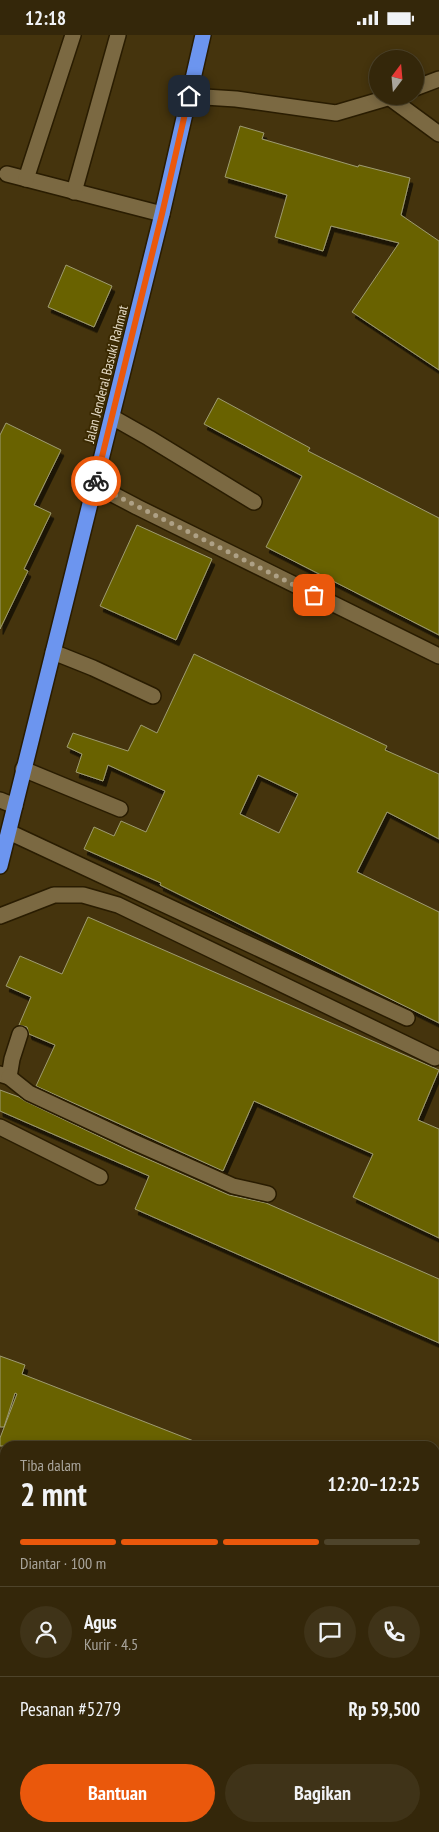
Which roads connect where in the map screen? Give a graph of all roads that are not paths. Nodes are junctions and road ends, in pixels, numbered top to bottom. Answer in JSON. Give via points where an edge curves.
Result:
{"nodes":[{"id":1,"x":74,"y":35,"type":"edge"},
{"id":2,"x":118,"y":35,"type":"edge"},
{"id":3,"x":203,"y":35,"type":"edge"},
{"id":4,"x":439,"y":79,"type":"edge"},
{"id":5,"x":424,"y":85,"type":"edge"},
{"id":6,"x":189,"y":96,"type":"junction"},
{"id":7,"x":369,"y":104,"type":"edge"},
{"id":8,"x":402,"y":105,"type":"edge"},
{"id":9,"x":439,"y":134,"type":"edge"},
{"id":10,"x":7,"y":174,"type":"dead end"},
{"id":11,"x":26,"y":179,"type":"junction"},
{"id":12,"x":74,"y":192,"type":"junction"},
{"id":13,"x":162,"y":214,"type":"junction"},
{"id":14,"x":112,"y":417,"type":"junction"},
{"id":15,"x":95,"y":485,"type":"junction"},
{"id":16,"x":254,"y":502,"type":"dead end"},
{"id":17,"x":53,"y":652,"type":"junction"},
{"id":18,"x":439,"y":656,"type":"edge"},
{"id":19,"x":152,"y":697,"type":"dead end"},
{"id":20,"x":24,"y":769,"type":"junction"},
{"id":21,"x":0,"y":800,"type":"edge"},
{"id":22,"x":15,"y":806,"type":"junction"},
{"id":23,"x":120,"y":809,"type":"dead end"},
{"id":24,"x":9,"y":832,"type":"junction"},
{"id":25,"x":0,"y":866,"type":"edge"},
{"id":26,"x":0,"y":916,"type":"edge"},
{"id":27,"x":407,"y":1018,"type":"dead end"},
{"id":28,"x":20,"y":1035,"type":"dead end"},
{"id":29,"x":435,"y":1058,"type":"dead end"},
{"id":30,"x":4,"y":1075,"type":"edge"},
{"id":31,"x":0,"y":1127,"type":"edge"},
{"id":32,"x":100,"y":1177,"type":"dead end"},
{"id":33,"x":268,"y":1194,"type":"dead end"}],
"edges":[{"from":1,"to":11,"type":"lane"},
{"from":2,"to":12,"type":"lane"},
{"from":3,"to":6,"type":"highway","name":"Jalan Jenderal Basuki Rahmat"},
{"from":4,"to":5,"type":"lane"},
{"from":6,"to":7,"type":"lane","via":[[336,113]]},
{"from":6,"to":13,"type":"highway","name":"Jalan Jenderal Basuki Rahmat"},
{"from":8,"to":9,"type":"lane"},
{"from":10,"to":11,"type":"lane"},
{"from":11,"to":12,"type":"lane"},
{"from":12,"to":13,"type":"lane"},
{"from":13,"to":14,"type":"highway","name":"Jalan Jenderal Basuki Rahmat"},
{"from":14,"to":15,"type":"highway","name":"Jalan Jenderal Basuki Rahmat"},
{"from":14,"to":16,"type":"lane"},
{"from":15,"to":17,"type":"highway","name":"Jalan Jenderal Basuki Rahmat"},
{"from":15,"to":18,"type":"lane"},
{"from":17,"to":19,"type":"lane"},
{"from":17,"to":20,"type":"highway","name":"Jalan Jenderal Basuki Rahmat"},
{"from":20,"to":22,"type":"highway","name":"Jalan Jenderal Basuki Rahmat"},
{"from":20,"to":23,"type":"lane"},
{"from":21,"to":22,"type":"lane"},
{"from":22,"to":24,"type":"highway","name":"Jalan Jenderal Basuki Rahmat"},
{"from":24,"to":25,"type":"highway","name":"Jalan Jenderal Basuki Rahmat"},
{"from":24,"to":27,"type":"lane"},
{"from":26,"to":29,"type":"lane","via":[[54,895],[83,895],[118,905]]},
{"from":28,"to":30,"type":"lane"},
{"from":30,"to":33,"type":"lane","via":[[29,1093],[136,1143],[233,1186]]},
{"from":31,"to":32,"type":"lane"}]}
